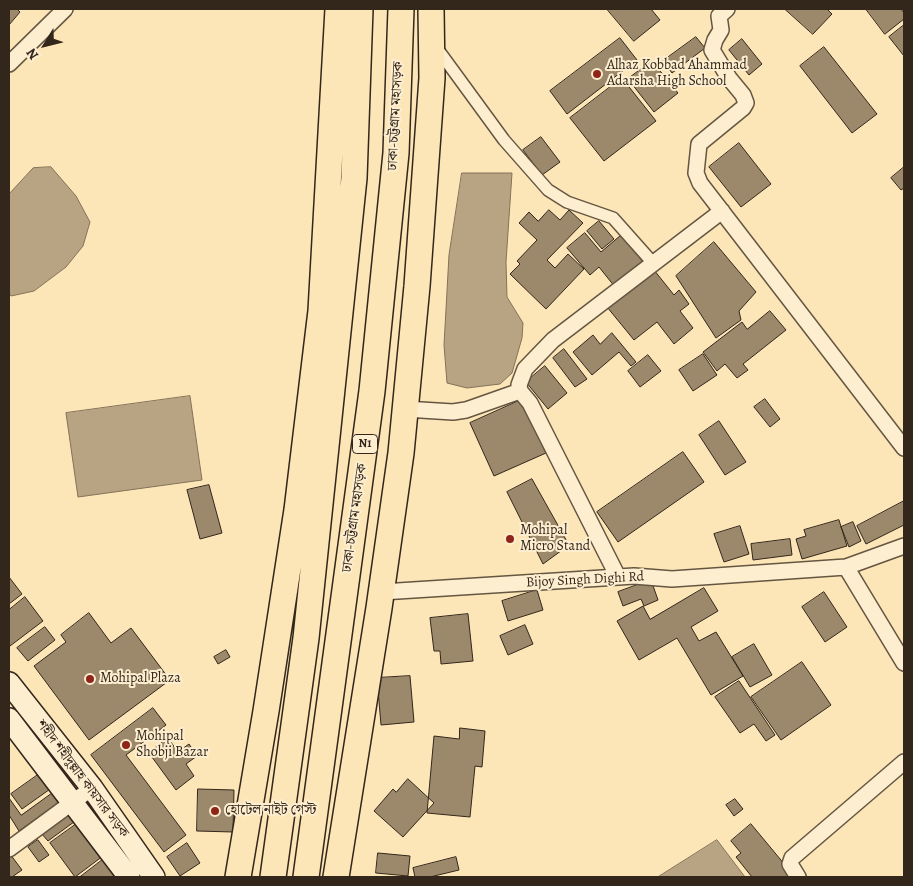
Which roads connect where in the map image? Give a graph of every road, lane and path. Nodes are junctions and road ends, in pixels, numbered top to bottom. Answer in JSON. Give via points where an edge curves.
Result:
{"nodes":[{"id":1,"x":65,"y":9,"type":"edge"},
{"id":2,"x":338,"y":9,"type":"edge"},
{"id":3,"x":360,"y":9,"type":"edge"},
{"id":4,"x":400,"y":9,"type":"edge"},
{"id":5,"x":431,"y":9,"type":"edge"},
{"id":6,"x":727,"y":9,"type":"edge"},
{"id":7,"x":431,"y":40,"type":"junction"},
{"id":8,"x":9,"y":64,"type":"edge"},
{"id":9,"x":722,"y":211,"type":"junction"},
{"id":10,"x":653,"y":263,"type":"junction"},
{"id":11,"x":520,"y":391,"type":"junction"},
{"id":12,"x":405,"y":409,"type":"junction"},
{"id":13,"x":904,"y":448,"type":"edge"},
{"id":14,"x":904,"y":546,"type":"edge"},
{"id":15,"x":846,"y":567,"type":"junction"},
{"id":16,"x":618,"y":577,"type":"junction"},
{"id":17,"x":382,"y":592,"type":"junction"},
{"id":18,"x":904,"y":664,"type":"edge"},
{"id":19,"x":9,"y":683,"type":"edge"},
{"id":20,"x":9,"y":719,"type":"edge"},
{"id":21,"x":904,"y":762,"type":"edge"},
{"id":22,"x":92,"y":788,"type":"junction"},
{"id":23,"x":73,"y":802,"type":"junction"},
{"id":24,"x":9,"y":849,"type":"edge"},
{"id":25,"x":129,"y":877,"type":"edge"},
{"id":26,"x":154,"y":877,"type":"edge"},
{"id":27,"x":238,"y":877,"type":"edge"},
{"id":28,"x":273,"y":877,"type":"edge"},
{"id":29,"x":306,"y":877,"type":"edge"},
{"id":30,"x":336,"y":877,"type":"edge"},
{"id":31,"x":798,"y":877,"type":"edge"}],
"edges":[{"from":1,"to":8,"type":"street"},
{"from":2,"to":27,"type":"highway","via":[[321,311],[296,519]]},
{"from":3,"to":28,"type":"highway","via":[[354,178],[306,638]]},
{"from":4,"to":29,"type":"highway","name":"ঢাকা-চট্টগ্রাম মহাসড়ক","number":"N1","via":[[396,153],[372,391]]},
{"from":5,"to":7,"type":"highway"},
{"from":6,"to":9,"type":"street","via":[[720,16],[721,30],[712,50],[746,103],[699,144],[696,172],[700,183]]},
{"from":7,"to":10,"type":"street","via":[[504,140],[548,190],[567,202],[613,218]]},
{"from":7,"to":12,"type":"highway","via":[[432,78]]},
{"from":9,"to":10,"type":"street"},
{"from":9,"to":13,"type":"street"},
{"from":10,"to":11,"type":"street","via":[[553,340],[525,368]]},
{"from":11,"to":12,"type":"street","via":[[466,410]]},
{"from":11,"to":16,"type":"street","via":[[530,403]]},
{"from":12,"to":17,"type":"highway"},
{"from":14,"to":15,"type":"street","name":"Bijoy Singh Dighi Rd"},
{"from":15,"to":16,"type":"street","name":"Bijoy Singh Dighi Rd","via":[[672,579]]},
{"from":15,"to":18,"type":"street"},
{"from":16,"to":17,"type":"street","name":"Bijoy Singh Dighi Rd"},
{"from":17,"to":30,"type":"highway"},
{"from":19,"to":22,"type":"main road","name":"শহীদ শহীদুল্লাহ কায়সার সড়ক"},
{"from":20,"to":23,"type":"main road","name":"শহীদ শহীদুল্লাহ কায়সার সড়ক"},
{"from":21,"to":31,"type":"street","via":[[792,858],[790,864]]},
{"from":22,"to":23,"type":"street"},
{"from":22,"to":26,"type":"main road","name":"শহীদ শহীদুল্লাহ কায়সার সড়ক"},
{"from":23,"to":24,"type":"street"},
{"from":23,"to":25,"type":"main road","name":"শহীদ শহীদুল্লাহ কায়সার সড়ক"}]}
